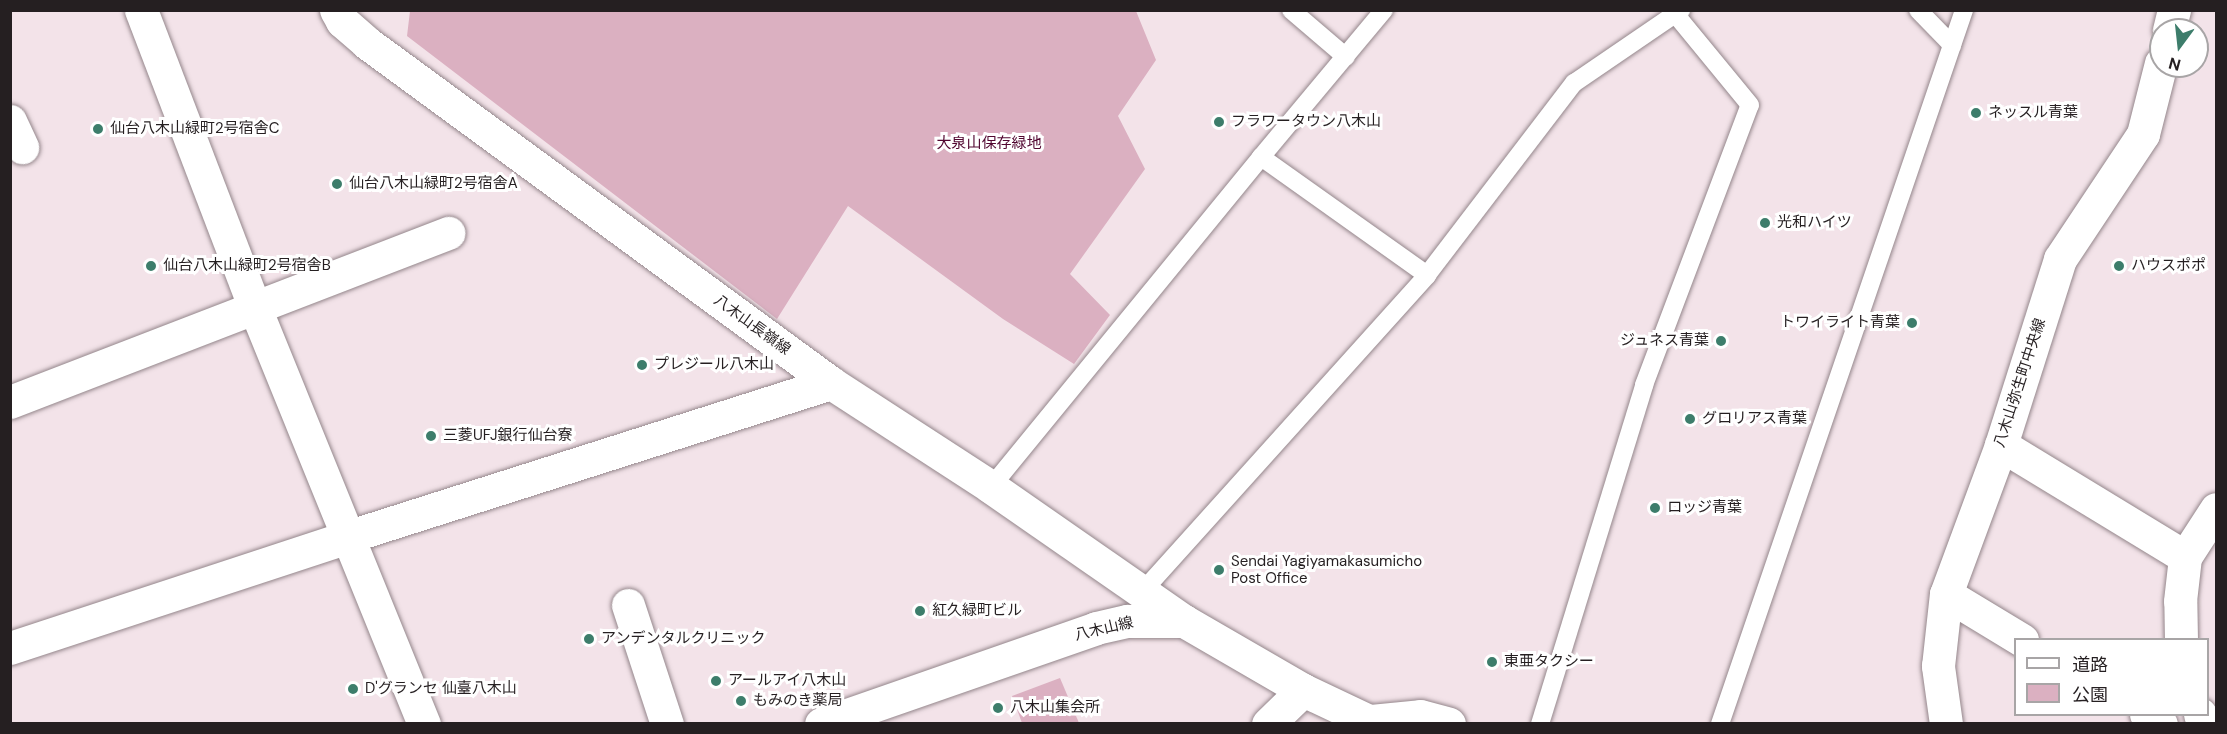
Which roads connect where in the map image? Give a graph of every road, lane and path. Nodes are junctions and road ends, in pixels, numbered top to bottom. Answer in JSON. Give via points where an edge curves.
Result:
{"nodes":[{"id":1,"x":141,"y":10,"type":"edge"},
{"id":2,"x":336,"y":10,"type":"edge"},
{"id":3,"x":1291,"y":10,"type":"edge"},
{"id":4,"x":1384,"y":10,"type":"edge"},
{"id":5,"x":1918,"y":10,"type":"edge"},
{"id":6,"x":1964,"y":10,"type":"edge"},
{"id":7,"x":1678,"y":13,"type":"edge"},
{"id":8,"x":1952,"y":45,"type":"junction"},
{"id":9,"x":1346,"y":57,"type":"junction"},
{"id":10,"x":2157,"y":78,"type":"edge"},
{"id":11,"x":1261,"y":157,"type":"junction"},
{"id":12,"x":448,"y":233,"type":"dead end"},
{"id":13,"x":1427,"y":275,"type":"junction"},
{"id":14,"x":255,"y":308,"type":"junction"},
{"id":15,"x":831,"y":383,"type":"junction"},
{"id":16,"x":10,"y":402,"type":"edge"},
{"id":17,"x":2001,"y":445,"type":"junction"},
{"id":18,"x":991,"y":487,"type":"junction"},
{"id":19,"x":2217,"y":509,"type":"edge"},
{"id":20,"x":346,"y":537,"type":"junction"},
{"id":21,"x":2186,"y":557,"type":"junction"},
{"id":22,"x":1142,"y":592,"type":"junction"},
{"id":23,"x":1946,"y":594,"type":"junction"},
{"id":24,"x":628,"y":605,"type":"dead end"},
{"id":25,"x":1184,"y":621,"type":"junction"},
{"id":26,"x":2020,"y":638,"type":"edge"},
{"id":27,"x":2181,"y":638,"type":"edge"},
{"id":28,"x":10,"y":648,"type":"edge"},
{"id":29,"x":1303,"y":690,"type":"junction"},
{"id":30,"x":1373,"y":722,"type":"edge"},
{"id":31,"x":424,"y":723,"type":"edge"},
{"id":32,"x":667,"y":723,"type":"edge"},
{"id":33,"x":821,"y":723,"type":"edge"},
{"id":34,"x":1268,"y":723,"type":"edge"},
{"id":35,"x":1449,"y":723,"type":"edge"},
{"id":36,"x":1540,"y":723,"type":"edge"},
{"id":37,"x":1720,"y":723,"type":"edge"},
{"id":38,"x":1946,"y":723,"type":"edge"}],
"edges":[{"from":1,"to":14,"type":"street"},
{"from":2,"to":15,"type":"street","name":"八木山長嶺線","via":[[342,21],[367,43]]},
{"from":3,"to":9,"type":"lane"},
{"from":4,"to":9,"type":"lane"},
{"from":5,"to":8,"type":"lane"},
{"from":6,"to":8,"type":"lane"},
{"from":7,"to":13,"type":"lane","via":[[1574,83]]},
{"from":7,"to":36,"type":"lane","via":[[1750,105],[1644,385]]},
{"from":8,"to":37,"type":"lane"},
{"from":9,"to":11,"type":"lane"},
{"from":10,"to":17,"type":"street","name":"八木山弥生町中央線","via":[[2143,134],[2060,259]]},
{"from":11,"to":13,"type":"lane"},
{"from":11,"to":18,"type":"lane"},
{"from":12,"to":14,"type":"street"},
{"from":13,"to":22,"type":"lane"},
{"from":14,"to":16,"type":"street"},
{"from":14,"to":20,"type":"street"},
{"from":15,"to":18,"type":"street","name":"八木山長嶺線"},
{"from":15,"to":20,"type":"street"},
{"from":17,"to":21,"type":"street"},
{"from":17,"to":23,"type":"street","name":"八木山弥生町中央線"},
{"from":18,"to":22,"type":"street","name":"八木山長嶺線"},
{"from":19,"to":21,"type":"street"},
{"from":20,"to":28,"type":"street"},
{"from":20,"to":31,"type":"street"},
{"from":21,"to":27,"type":"street","via":[[2180,601]]},
{"from":22,"to":25,"type":"street","name":"八木山長嶺線"},
{"from":23,"to":26,"type":"street"},
{"from":23,"to":38,"type":"street","name":"八木山弥生町中央線","via":[[1938,666]]},
{"from":24,"to":32,"type":"street"},
{"from":25,"to":29,"type":"street"},
{"from":25,"to":33,"type":"street","name":"八木山線","via":[[1127,621],[1096,628]]},
{"from":29,"to":30,"type":"street"},
{"from":29,"to":34,"type":"street"},
{"from":30,"to":35,"type":"street","via":[[1420,716]]}]}
